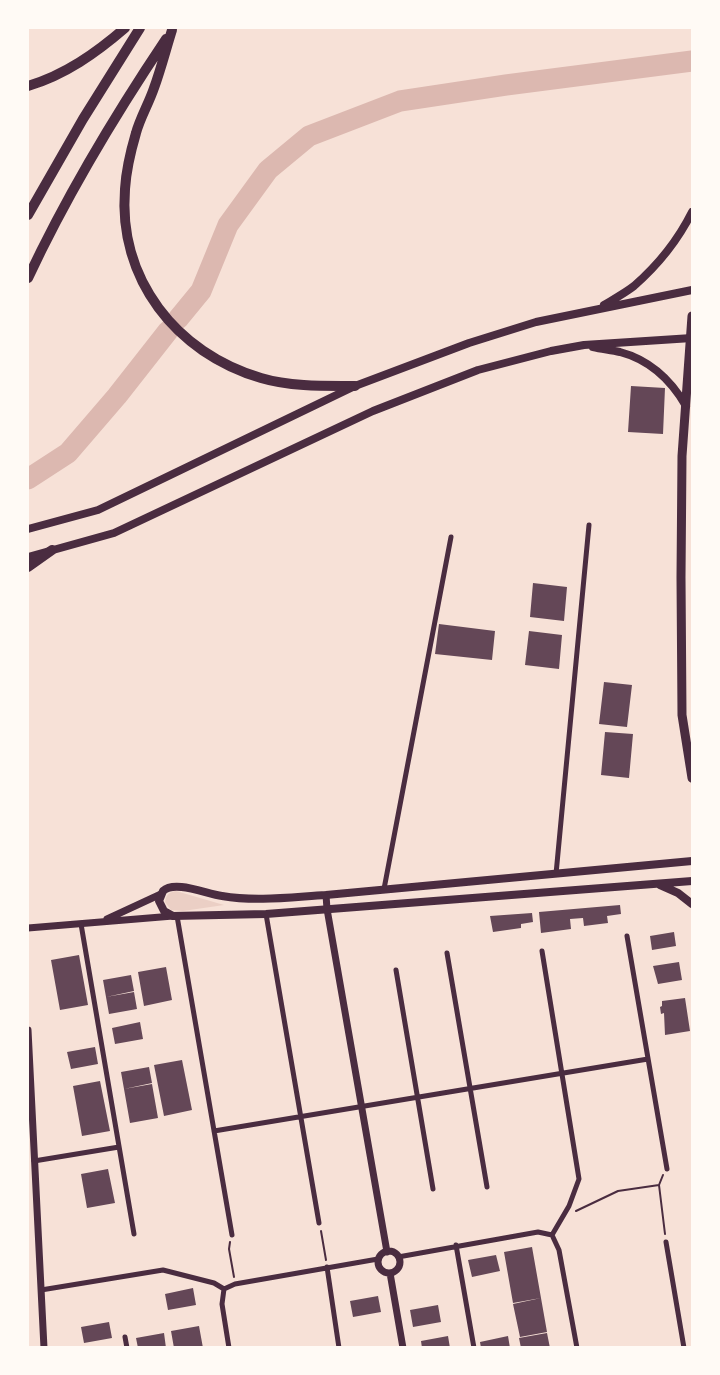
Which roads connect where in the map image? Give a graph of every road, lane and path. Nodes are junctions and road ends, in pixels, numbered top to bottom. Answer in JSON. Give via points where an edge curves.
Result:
{"nodes":[{"id":1,"x":124,"y":28,"type":"edge"},
{"id":2,"x":140,"y":28,"type":"edge"},
{"id":3,"x":173,"y":29,"type":"edge"},
{"id":4,"x":28,"y":86,"type":"edge"},
{"id":5,"x":692,"y":212,"type":"edge"},
{"id":6,"x":28,"y":215,"type":"edge"},
{"id":7,"x":28,"y":278,"type":"edge"},
{"id":8,"x":692,"y":290,"type":"edge"},
{"id":9,"x":599,"y":308,"type":"junction"},
{"id":10,"x":692,"y":316,"type":"edge"},
{"id":11,"x":692,"y":338,"type":"edge"},
{"id":12,"x":584,"y":345,"type":"junction"},
{"id":13,"x":355,"y":386,"type":"junction"},
{"id":14,"x":686,"y":406,"type":"junction"},
{"id":15,"x":590,"y":525,"type":"dead end"},
{"id":16,"x":28,"y":529,"type":"edge"},
{"id":17,"x":451,"y":537,"type":"dead end"},
{"id":18,"x":52,"y":550,"type":"junction"},
{"id":19,"x":28,"y":557,"type":"edge"},
{"id":20,"x":28,"y":567,"type":"edge"},
{"id":21,"x":692,"y":778,"type":"edge"},
{"id":22,"x":692,"y":861,"type":"edge"},
{"id":23,"x":556,"y":874,"type":"junction"},
{"id":24,"x":692,"y":881,"type":"edge"},
{"id":25,"x":658,"y":884,"type":"junction"},
{"id":26,"x":384,"y":889,"type":"junction"},
{"id":27,"x":161,"y":894,"type":"junction"},
{"id":28,"x":326,"y":895,"type":"junction"},
{"id":29,"x":692,"y":904,"type":"edge"},
{"id":30,"x":327,"y":909,"type":"junction"},
{"id":31,"x":266,"y":914,"type":"junction"},
{"id":32,"x":175,"y":916,"type":"junction"},
{"id":33,"x":99,"y":922,"type":"junction"},
{"id":34,"x":81,"y":924,"type":"junction"},
{"id":35,"x":28,"y":928,"type":"edge"},
{"id":36,"x":627,"y":936,"type":"dead end"},
{"id":37,"x":542,"y":951,"type":"dead end"},
{"id":38,"x":448,"y":953,"type":"dead end"},
{"id":39,"x":396,"y":970,"type":"dead end"},
{"id":40,"x":28,"y":1030,"type":"edge"},
{"id":41,"x":648,"y":1059,"type":"junction"},
{"id":42,"x":562,"y":1073,"type":"junction"},
{"id":43,"x":470,"y":1088,"type":"junction"},
{"id":44,"x":418,"y":1097,"type":"junction"},
{"id":45,"x":361,"y":1107,"type":"junction"},
{"id":46,"x":301,"y":1117,"type":"junction"},
{"id":47,"x":214,"y":1131,"type":"junction"},
{"id":48,"x":119,"y":1147,"type":"junction"},
{"id":49,"x":34,"y":1161,"type":"junction"},
{"id":50,"x":667,"y":1169,"type":"joint"},
{"id":51,"x":659,"y":1185,"type":"junction"},
{"id":52,"x":487,"y":1187,"type":"dead end"},
{"id":53,"x":433,"y":1189,"type":"dead end"},
{"id":54,"x":562,"y":1218,"type":"junction"},
{"id":55,"x":319,"y":1223,"type":"joint"},
{"id":56,"x":134,"y":1234,"type":"dead end"},
{"id":57,"x":232,"y":1235,"type":"joint"},
{"id":58,"x":552,"y":1235,"type":"junction"},
{"id":59,"x":666,"y":1242,"type":"joint"},
{"id":60,"x":456,"y":1245,"type":"junction"},
{"id":61,"x":387,"y":1252,"type":"junction"},
{"id":62,"x":398,"y":1256,"type":"junction"},
{"id":63,"x":378,"y":1259,"type":"junction"},
{"id":64,"x":327,"y":1267,"type":"junction"},
{"id":65,"x":390,"y":1273,"type":"junction"},
{"id":66,"x":235,"y":1284,"type":"junction"},
{"id":67,"x":224,"y":1289,"type":"junction"},
{"id":68,"x":41,"y":1290,"type":"junction"},
{"id":69,"x":125,"y":1337,"type":"dead end"},
{"id":70,"x":44,"y":1348,"type":"edge"},
{"id":71,"x":127,"y":1348,"type":"edge"},
{"id":72,"x":229,"y":1348,"type":"edge"},
{"id":73,"x":340,"y":1348,"type":"edge"},
{"id":74,"x":403,"y":1348,"type":"edge"},
{"id":75,"x":474,"y":1348,"type":"edge"},
{"id":76,"x":577,"y":1348,"type":"edge"},
{"id":77,"x":684,"y":1348,"type":"edge"}],
"edges":[{"from":1,"to":4,"type":"highway","via":[[62,73]]},
{"from":2,"to":6,"type":"highway"},
{"from":3,"to":7,"type":"highway","via":[[107,133]]},
{"from":3,"to":13,"type":"highway","via":[[155,87],[136,132],[125,188],[125,223],[132,258],[144,287],[179,332],[225,364],[280,382]]},
{"from":5,"to":9,"type":"main road","via":[[662,259],[632,287]]},
{"from":8,"to":9,"type":"main road"},
{"from":9,"to":13,"type":"main road","via":[[536,322],[469,343]]},
{"from":10,"to":11,"type":"main road"},
{"from":11,"to":12,"type":"main road"},
{"from":11,"to":14,"type":"main road"},
{"from":12,"to":14,"type":"main road","via":[[620,352],[652,366],[666,378]]},
{"from":12,"to":18,"type":"main road","via":[[478,370],[373,410],[114,534]]},
{"from":13,"to":16,"type":"main road","via":[[98,510]]},
{"from":14,"to":21,"type":"main road","via":[[682,465],[682,715]]},
{"from":15,"to":23,"type":"street"},
{"from":17,"to":26,"type":"street"},
{"from":18,"to":19,"type":"main road"},
{"from":18,"to":20,"type":"highway"},
{"from":22,"to":23,"type":"main road"},
{"from":23,"to":26,"type":"main road"},
{"from":24,"to":25,"type":"main road"},
{"from":25,"to":29,"type":"main road"},
{"from":25,"to":30,"type":"main road"},
{"from":26,"to":28,"type":"main road"},
{"from":27,"to":28,"type":"main road","via":[[176,886],[224,897],[266,899]]},
{"from":27,"to":32,"type":"main road","via":[[161,908],[166,914]]},
{"from":27,"to":33,"type":"street"},
{"from":28,"to":30,"type":"street"},
{"from":30,"to":31,"type":"main road"},
{"from":30,"to":45,"type":"street"},
{"from":31,"to":32,"type":"main road"},
{"from":31,"to":46,"type":"street"},
{"from":32,"to":33,"type":"street"},
{"from":32,"to":47,"type":"street"},
{"from":33,"to":34,"type":"street"},
{"from":34,"to":35,"type":"street"},
{"from":34,"to":48,"type":"street"},
{"from":36,"to":41,"type":"street"},
{"from":37,"to":42,"type":"street"},
{"from":38,"to":43,"type":"street"},
{"from":39,"to":44,"type":"street"},
{"from":40,"to":49,"type":"street"},
{"from":41,"to":42,"type":"street"},
{"from":41,"to":50,"type":"street"},
{"from":42,"to":43,"type":"street"},
{"from":42,"to":54,"type":"street","via":[[579,1179],[570,1206]]},
{"from":43,"to":44,"type":"street"},
{"from":43,"to":52,"type":"street"},
{"from":44,"to":45,"type":"street"},
{"from":44,"to":53,"type":"street"},
{"from":45,"to":46,"type":"street"},
{"from":45,"to":61,"type":"street"},
{"from":46,"to":47,"type":"street"},
{"from":46,"to":55,"type":"street"},
{"from":47,"to":57,"type":"street"},
{"from":48,"to":49,"type":"street"},
{"from":48,"to":56,"type":"street"},
{"from":49,"to":68,"type":"street"},
{"from":50,"to":51,"type":"path"},
{"from":51,"to":54,"type":"path","via":[[618,1190]]},
{"from":51,"to":59,"type":"path"},
{"from":54,"to":58,"type":"street"},
{"from":55,"to":64,"type":"path"},
{"from":57,"to":66,"type":"path","via":[[229,1249]]},
{"from":58,"to":60,"type":"street","via":[[538,1232]]},
{"from":58,"to":76,"type":"street","via":[[560,1250]]},
{"from":59,"to":77,"type":"street"},
{"from":60,"to":62,"type":"street"},
{"from":60,"to":75,"type":"street"},
{"from":61,"to":62,"type":"street"},
{"from":61,"to":63,"type":"street"},
{"from":62,"to":65,"type":"street","via":[[399,1265]]},
{"from":63,"to":64,"type":"street"},
{"from":63,"to":65,"type":"street","via":[[379,1268]]},
{"from":64,"to":66,"type":"street"},
{"from":64,"to":73,"type":"street"},
{"from":65,"to":74,"type":"street"},
{"from":66,"to":67,"type":"street"},
{"from":67,"to":68,"type":"street","via":[[214,1283],[163,1270]]},
{"from":67,"to":72,"type":"street","via":[[222,1304]]},
{"from":68,"to":70,"type":"street"},
{"from":69,"to":71,"type":"street"}]}
